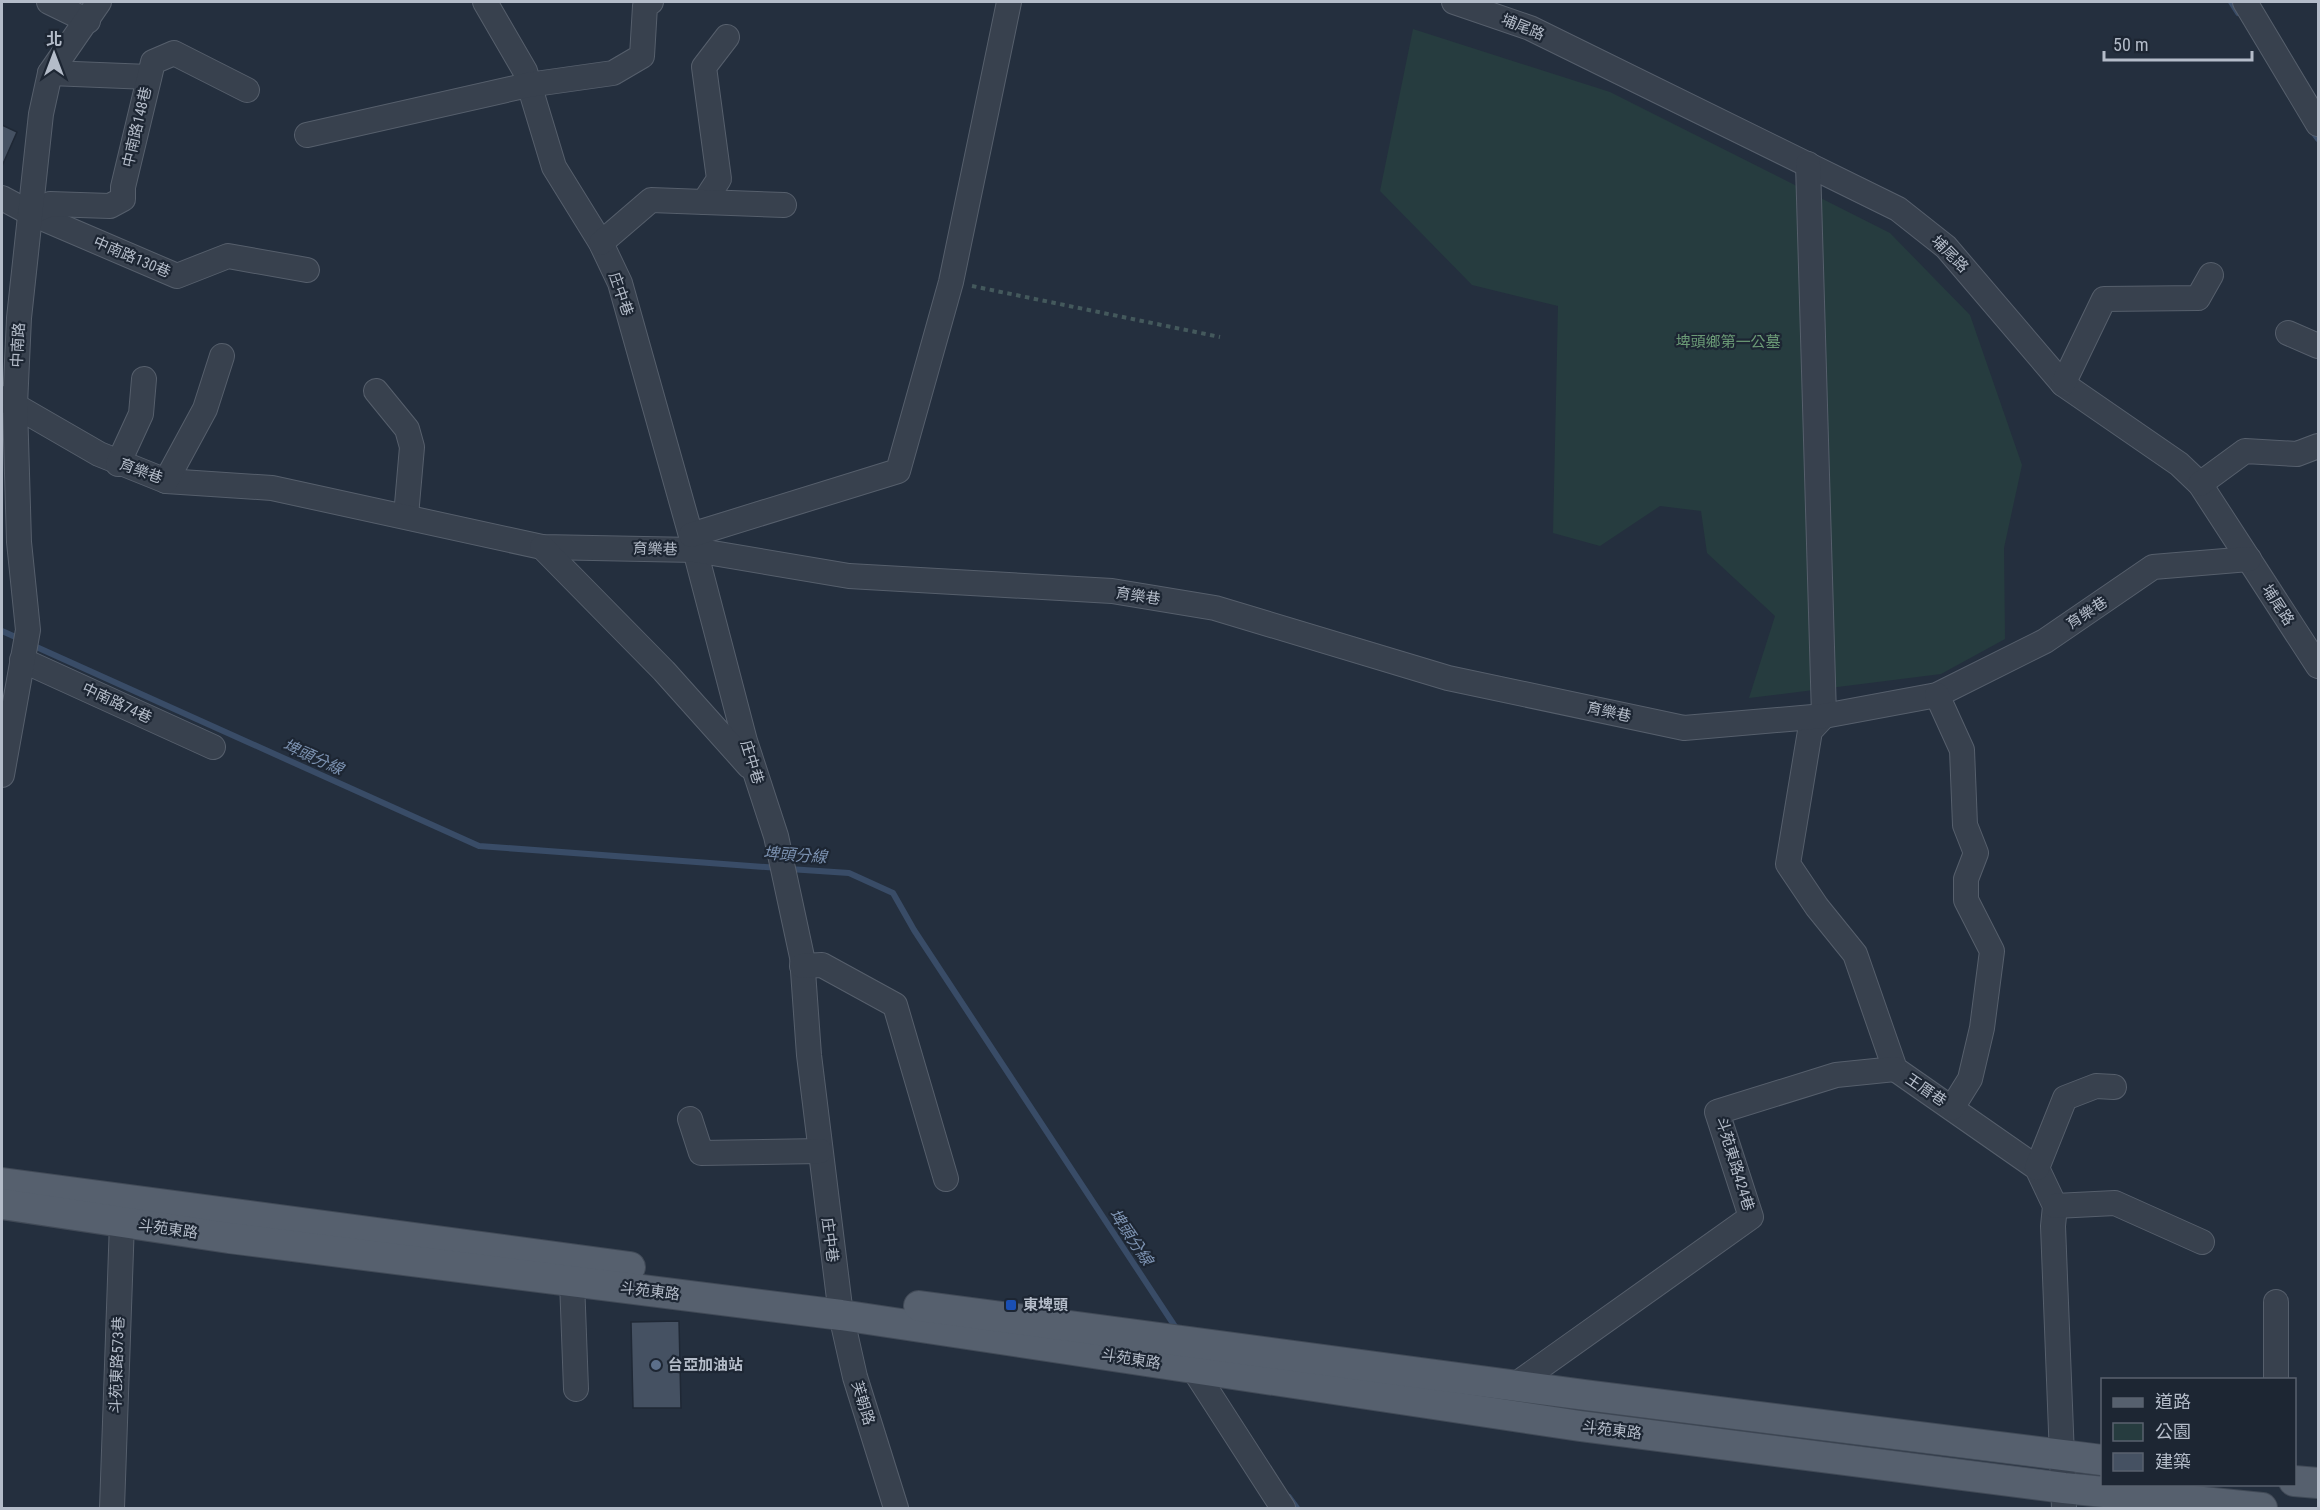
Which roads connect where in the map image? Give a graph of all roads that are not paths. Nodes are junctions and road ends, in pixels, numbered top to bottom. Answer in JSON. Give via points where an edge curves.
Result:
{"nodes":[{"id":1,"x":485,"y":2,"type":"edge"},
{"id":2,"x":651,"y":2,"type":"edge"},
{"id":3,"x":1009,"y":2,"type":"edge"},
{"id":4,"x":1454,"y":2,"type":"edge"},
{"id":5,"x":2246,"y":2,"type":"edge"},
{"id":6,"x":53,"y":3,"type":"edge"},
{"id":7,"x":93,"y":11,"type":"edge"},
{"id":8,"x":727,"y":37,"type":"dead end"},
{"id":9,"x":50,"y":73,"type":"junction"},
{"id":10,"x":148,"y":77,"type":"junction"},
{"id":11,"x":528,"y":85,"type":"junction"},
{"id":12,"x":247,"y":90,"type":"dead end"},
{"id":13,"x":2319,"y":124,"type":"edge"},
{"id":14,"x":306,"y":135,"type":"dead end"},
{"id":15,"x":1808,"y":164,"type":"junction"},
{"id":16,"x":2,"y":198,"type":"edge"},
{"id":17,"x":704,"y":202,"type":"junction"},
{"id":18,"x":784,"y":205,"type":"dead end"},
{"id":19,"x":30,"y":213,"type":"junction"},
{"id":20,"x":601,"y":243,"type":"junction"},
{"id":21,"x":306,"y":270,"type":"dead end"},
{"id":22,"x":2211,"y":275,"type":"dead end"},
{"id":23,"x":2288,"y":333,"type":"dead end"},
{"id":24,"x":2319,"y":346,"type":"edge"},
{"id":25,"x":222,"y":356,"type":"dead end"},
{"id":26,"x":144,"y":379,"type":"dead end"},
{"id":27,"x":2063,"y":384,"type":"junction"},
{"id":28,"x":376,"y":391,"type":"dead end"},
{"id":29,"x":8,"y":401,"type":"edge"},
{"id":30,"x":2319,"y":446,"type":"edge"},
{"id":31,"x":118,"y":464,"type":"junction"},
{"id":32,"x":165,"y":481,"type":"junction"},
{"id":33,"x":2200,"y":484,"type":"junction"},
{"id":34,"x":406,"y":516,"type":"junction"},
{"id":35,"x":693,"y":543,"type":"junction"},
{"id":36,"x":542,"y":547,"type":"junction"},
{"id":37,"x":2248,"y":560,"type":"junction"},
{"id":38,"x":22,"y":660,"type":"junction"},
{"id":39,"x":2319,"y":666,"type":"edge"},
{"id":40,"x":1937,"y":695,"type":"junction"},
{"id":41,"x":1824,"y":716,"type":"junction"},
{"id":42,"x":213,"y":747,"type":"dead end"},
{"id":43,"x":755,"y":772,"type":"junction"},
{"id":44,"x":2,"y":776,"type":"edge"},
{"id":45,"x":802,"y":966,"type":"junction"},
{"id":46,"x":1895,"y":1069,"type":"junction"},
{"id":47,"x":2114,"y":1087,"type":"dead end"},
{"id":48,"x":1952,"y":1108,"type":"junction"},
{"id":49,"x":690,"y":1119,"type":"dead end"},
{"id":50,"x":820,"y":1150,"type":"junction"},
{"id":51,"x":2037,"y":1168,"type":"junction"},
{"id":52,"x":946,"y":1179,"type":"dead end"},
{"id":53,"x":2,"y":1183,"type":"edge"},
{"id":54,"x":2,"y":1204,"type":"edge"},
{"id":55,"x":2055,"y":1206,"type":"junction"},
{"id":56,"x":122,"y":1222,"type":"junction"},
{"id":57,"x":282,"y":1232,"type":"junction"},
{"id":58,"x":2202,"y":1242,"type":"dead end"},
{"id":59,"x":592,"y":1277,"type":"junction"},
{"id":60,"x":2276,"y":1302,"type":"dead end"},
{"id":61,"x":839,"y":1305,"type":"junction"},
{"id":62,"x":1174,"y":1340,"type":"junction"},
{"id":63,"x":1195,"y":1369,"type":"junction"},
{"id":64,"x":2276,"y":1378,"type":"edge"},
{"id":65,"x":1515,"y":1385,"type":"junction"},
{"id":66,"x":576,"y":1389,"type":"dead end"},
{"id":67,"x":2061,"y":1456,"type":"junction"},
{"id":68,"x":2101,"y":1460,"type":"edge"},
{"id":69,"x":2296,"y":1481,"type":"edge"},
{"id":70,"x":2319,"y":1483,"type":"edge"},
{"id":71,"x":2064,"y":1498,"type":"edge"},
{"id":72,"x":112,"y":1509,"type":"edge"},
{"id":73,"x":896,"y":1509,"type":"edge"},
{"id":74,"x":1282,"y":1509,"type":"edge"},
{"id":75,"x":2262,"y":1509,"type":"edge"}],
"edges":[{"from":1,"to":11,"type":"street","name":"庄中巷","via":[[525,71]]},
{"from":2,"to":11,"type":"street","via":[[645,6],[642,56],[613,73]]},
{"from":3,"to":35,"type":"street","via":[[951,282],[898,471]]},
{"from":4,"to":15,"type":"street","name":"埔尾路","via":[[1530,28]]},
{"from":5,"to":13,"type":"street"},
{"from":6,"to":7,"type":"street"},
{"from":7,"to":9,"type":"street","name":"中南路"},
{"from":8,"to":17,"type":"street","via":[[704,67],[719,179]]},
{"from":9,"to":10,"type":"street"},
{"from":9,"to":19,"type":"street","name":"中南路","via":[[40,114]]},
{"from":10,"to":12,"type":"street","name":"中南路148巷","via":[[153,62],[174,53]]},
{"from":10,"to":19,"type":"street","name":"中南路148巷","via":[[123,200],[110,206],[50,204]]},
{"from":11,"to":14,"type":"street"},
{"from":11,"to":20,"type":"street","name":"庄中巷","via":[[554,166]]},
{"from":15,"to":27,"type":"street","name":"埔尾路","via":[[1898,209],[1946,246]]},
{"from":15,"to":41,"type":"street"},
{"from":16,"to":19,"type":"street","name":"中南路130巷"},
{"from":17,"to":18,"type":"street"},
{"from":17,"to":20,"type":"street","via":[[651,200]]},
{"from":19,"to":21,"type":"street","name":"中南路130巷","via":[[177,276],[228,256]]},
{"from":19,"to":29,"type":"street","name":"中南路"},
{"from":20,"to":35,"type":"street","name":"庄中巷","via":[[620,283]]},
{"from":22,"to":27,"type":"street","via":[[2198,298],[2104,299]]},
{"from":23,"to":24,"type":"street"},
{"from":25,"to":32,"type":"street","via":[[205,409]]},
{"from":26,"to":31,"type":"street","via":[[141,414]]},
{"from":27,"to":33,"type":"street","name":"埔尾路","via":[[2179,464]]},
{"from":28,"to":34,"type":"street","via":[[407,429],[411,447]]},
{"from":29,"to":31,"type":"street","name":"育樂巷"},
{"from":29,"to":38,"type":"street","name":"中南路","via":[[27,630]]},
{"from":30,"to":33,"type":"street","via":[[2297,454],[2245,451]]},
{"from":31,"to":32,"type":"street","name":"育樂巷"},
{"from":32,"to":34,"type":"street","name":"育樂巷","via":[[272,488]]},
{"from":33,"to":37,"type":"street","name":"埔尾路"},
{"from":34,"to":36,"type":"street","name":"育樂巷"},
{"from":35,"to":36,"type":"street","name":"育樂巷"},
{"from":35,"to":41,"type":"street","name":"育樂巷","via":[[849,576],[1112,591],[1215,608],[1448,678],[1684,728]]},
{"from":35,"to":43,"type":"street","name":"庄中巷"},
{"from":36,"to":43,"type":"street","via":[[664,671]]},
{"from":37,"to":39,"type":"street","name":"埔尾路"},
{"from":37,"to":40,"type":"street","name":"育樂巷","via":[[2153,567],[2045,641]]},
{"from":38,"to":42,"type":"street","name":"中南路74巷"},
{"from":38,"to":44,"type":"street","name":"中南路"},
{"from":40,"to":41,"type":"street","name":"育樂巷"},
{"from":40,"to":48,"type":"street","via":[[1962,750],[1965,825],[1976,853],[1966,879],[1966,900],[1992,951],[1982,1028],[1970,1079]]},
{"from":41,"to":46,"type":"street","name":"王厝巷","via":[[1810,731],[1788,864],[1856,954]]},
{"from":43,"to":45,"type":"street","name":"庄中巷","via":[[776,836]]},
{"from":45,"to":50,"type":"street","name":"庄中巷"},
{"from":45,"to":52,"type":"street","via":[[822,965],[895,1005]]},
{"from":46,"to":48,"type":"street","name":"王厝巷"},
{"from":46,"to":65,"type":"street","name":"斗苑東路424巷","via":[[1836,1075],[1717,1112],[1751,1217]]},
{"from":47,"to":51,"type":"street","via":[[2096,1086],[2066,1098]]},
{"from":48,"to":51,"type":"street","name":"王厝巷"},
{"from":49,"to":50,"type":"street","via":[[701,1153]]},
{"from":50,"to":61,"type":"street","name":"庄中巷"},
{"from":51,"to":55,"type":"street","name":"王厝巷"},
{"from":53,"to":57,"type":"main road","name":"斗苑東路"},
{"from":54,"to":56,"type":"main road","name":"斗苑東路"},
{"from":55,"to":58,"type":"street","via":[[2115,1203]]},
{"from":55,"to":67,"type":"street","name":"王厝巷"},
{"from":56,"to":57,"type":"main road","name":"斗苑東路"},
{"from":56,"to":72,"type":"street","name":"斗苑東路573巷"},
{"from":57,"to":59,"type":"main road","name":"斗苑東路"},
{"from":59,"to":61,"type":"main road","name":"斗苑東路"},
{"from":59,"to":66,"type":"street"},
{"from":60,"to":64,"type":"street"},
{"from":61,"to":62,"type":"main road","name":"斗苑東路"},
{"from":61,"to":63,"type":"main road","name":"斗苑東路"},
{"from":61,"to":73,"type":"street","name":"芙朝路","via":[[855,1377]]},
{"from":62,"to":63,"type":"street"},
{"from":62,"to":65,"type":"main road","name":"斗苑東路"},
{"from":63,"to":71,"type":"main road","name":"斗苑東路"},
{"from":63,"to":74,"type":"street"},
{"from":65,"to":67,"type":"main road","name":"斗苑東路"},
{"from":67,"to":68,"type":"main road","name":"斗苑東路"},
{"from":67,"to":71,"type":"street","name":"王厝巷"},
{"from":69,"to":70,"type":"main road"},
{"from":71,"to":75,"type":"main road","name":"斗苑東路"}]}
